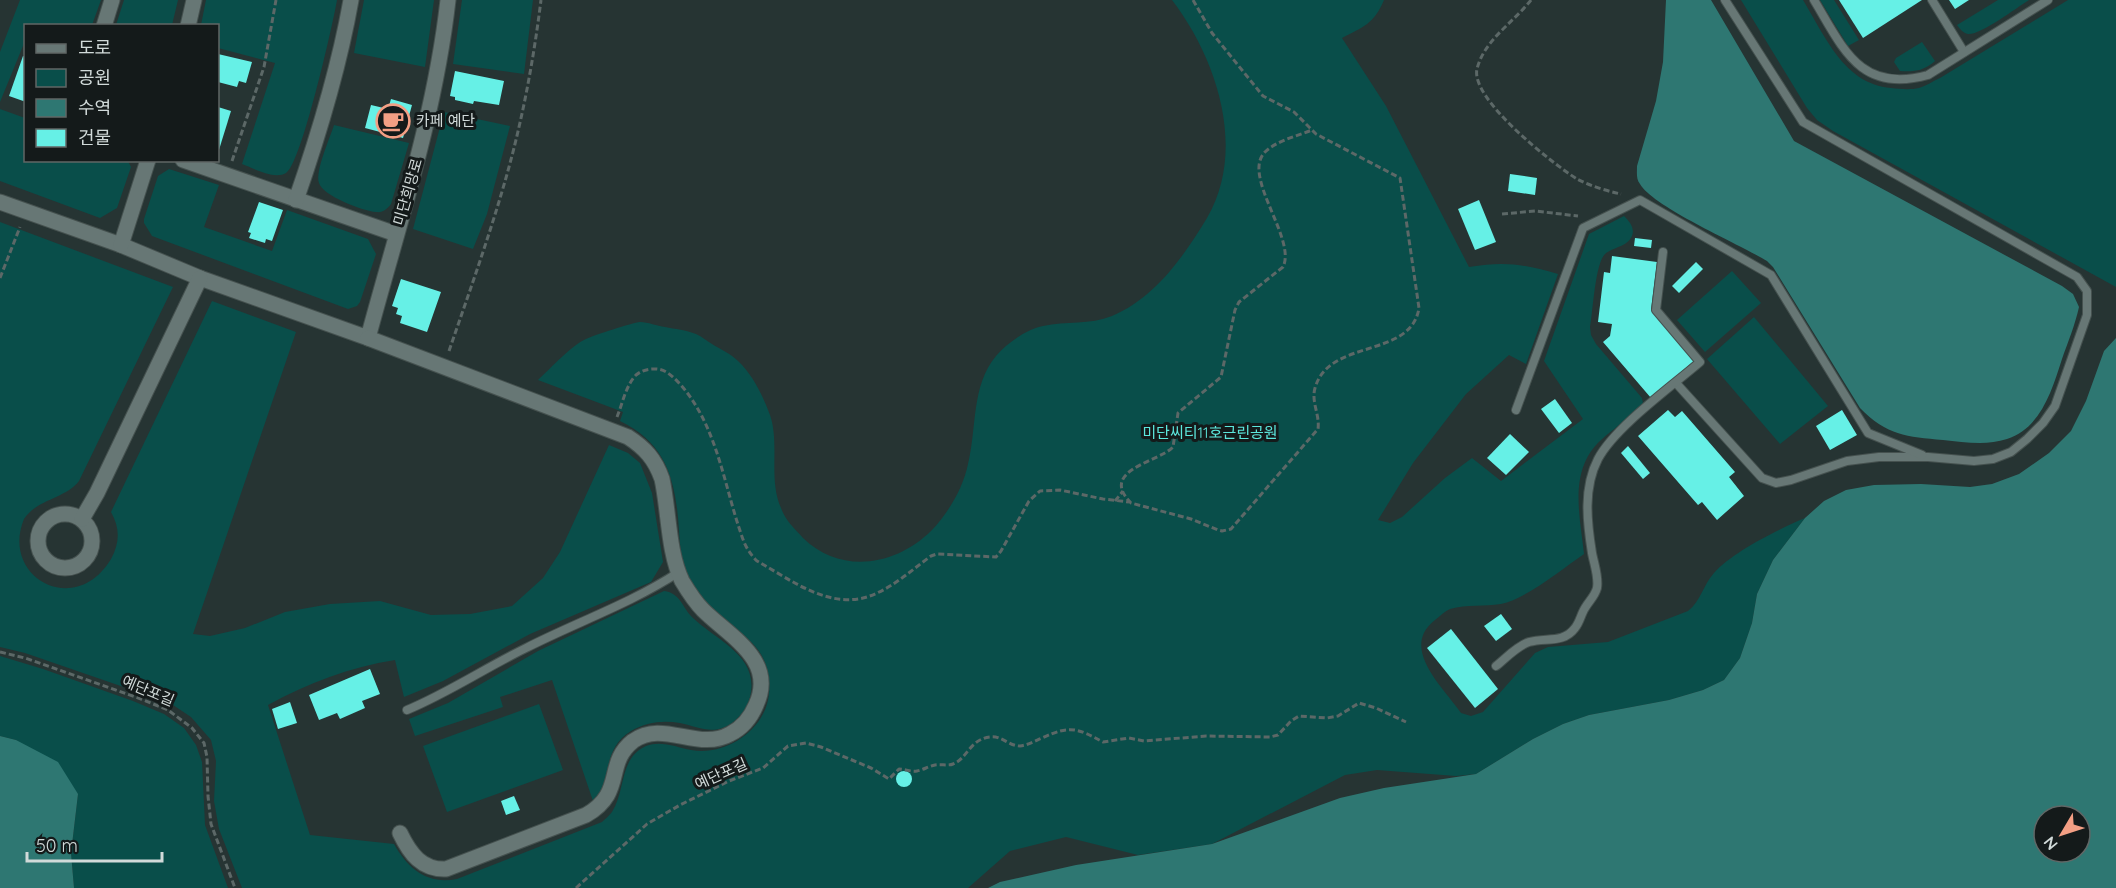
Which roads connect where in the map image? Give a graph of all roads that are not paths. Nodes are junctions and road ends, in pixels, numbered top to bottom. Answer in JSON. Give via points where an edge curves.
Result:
{"nodes":[{"id":1,"x":112,"y":0,"type":"edge"},
{"id":2,"x":194,"y":0,"type":"edge"},
{"id":3,"x":351,"y":0,"type":"edge"},
{"id":4,"x":448,"y":0,"type":"edge"},
{"id":5,"x":1725,"y":0,"type":"edge"},
{"id":6,"x":1814,"y":0,"type":"edge"},
{"id":7,"x":1932,"y":0,"type":"edge"},
{"id":8,"x":2048,"y":0,"type":"edge"},
{"id":9,"x":105,"y":24,"type":"edge"},
{"id":10,"x":188,"y":24,"type":"edge"},
{"id":11,"x":1964,"y":52,"type":"junction"},
{"id":12,"x":147,"y":162,"type":"edge"},
{"id":13,"x":189,"y":162,"type":"edge"},
{"id":14,"x":296,"y":200,"type":"junction"},
{"id":15,"x":0,"y":202,"type":"edge"},
{"id":16,"x":396,"y":234,"type":"junction"},
{"id":17,"x":121,"y":245,"type":"junction"},
{"id":18,"x":1664,"y":252,"type":"dead end"},
{"id":19,"x":200,"y":278,"type":"junction"},
{"id":20,"x":368,"y":339,"type":"junction"},
{"id":21,"x":1676,"y":383,"type":"junction"},
{"id":22,"x":1516,"y":410,"type":"dead end"},
{"id":23,"x":1928,"y":457,"type":"junction"},
{"id":24,"x":82,"y":519,"type":"dead end"},
{"id":25,"x":679,"y":572,"type":"junction"},
{"id":26,"x":1496,"y":666,"type":"dead end"},
{"id":27,"x":407,"y":710,"type":"dead end"},
{"id":28,"x":400,"y":833,"type":"dead end"}],
"edges":[{"from":1,"to":9,"type":"street"},
{"from":2,"to":10,"type":"street"},
{"from":3,"to":14,"type":"street","via":[[334,77]]},
{"from":4,"to":16,"type":"street","name":"미단희망로","via":[[429,118]]},
{"from":5,"to":23,"type":"lane","via":[[1803,122],[2077,277],[2087,291],[2087,315],[2074,355],[2055,406],[2035,431],[2011,452],[1993,459]]},
{"from":6,"to":11,"type":"lane","via":[[1847,54],[1868,72],[1912,80],[1928,75]]},
{"from":7,"to":11,"type":"lane"},
{"from":8,"to":11,"type":"lane"},
{"from":12,"to":17,"type":"street"},
{"from":13,"to":14,"type":"street","name":"미단희망로"},
{"from":14,"to":16,"type":"street","name":"미단희망로"},
{"from":15,"to":17,"type":"street"},
{"from":16,"to":20,"type":"street"},
{"from":17,"to":19,"type":"street"},
{"from":18,"to":21,"type":"lane","via":[[1656,310],[1700,362]]},
{"from":19,"to":20,"type":"street"},
{"from":19,"to":24,"type":"street"},
{"from":20,"to":25,"type":"street","via":[[642,446],[662,479]]},
{"from":21,"to":23,"type":"lane","via":[[1762,478],[1776,483],[1847,461]]},
{"from":21,"to":26,"type":"lane","via":[[1628,424],[1598,459],[1587,505],[1596,591],[1579,623],[1566,636],[1521,646]]},
{"from":22,"to":23,"type":"lane","via":[[1583,228],[1640,200],[1771,275],[1868,433]]},
{"from":25,"to":27,"type":"lane","via":[[637,597],[528,646]]},
{"from":25,"to":28,"type":"street","via":[[703,610],[754,658],[761,686],[759,700],[742,725],[717,740],[659,732],[645,735],[624,750],[617,762],[613,787],[593,811],[454,868],[437,870],[427,866],[411,854]]}]}
